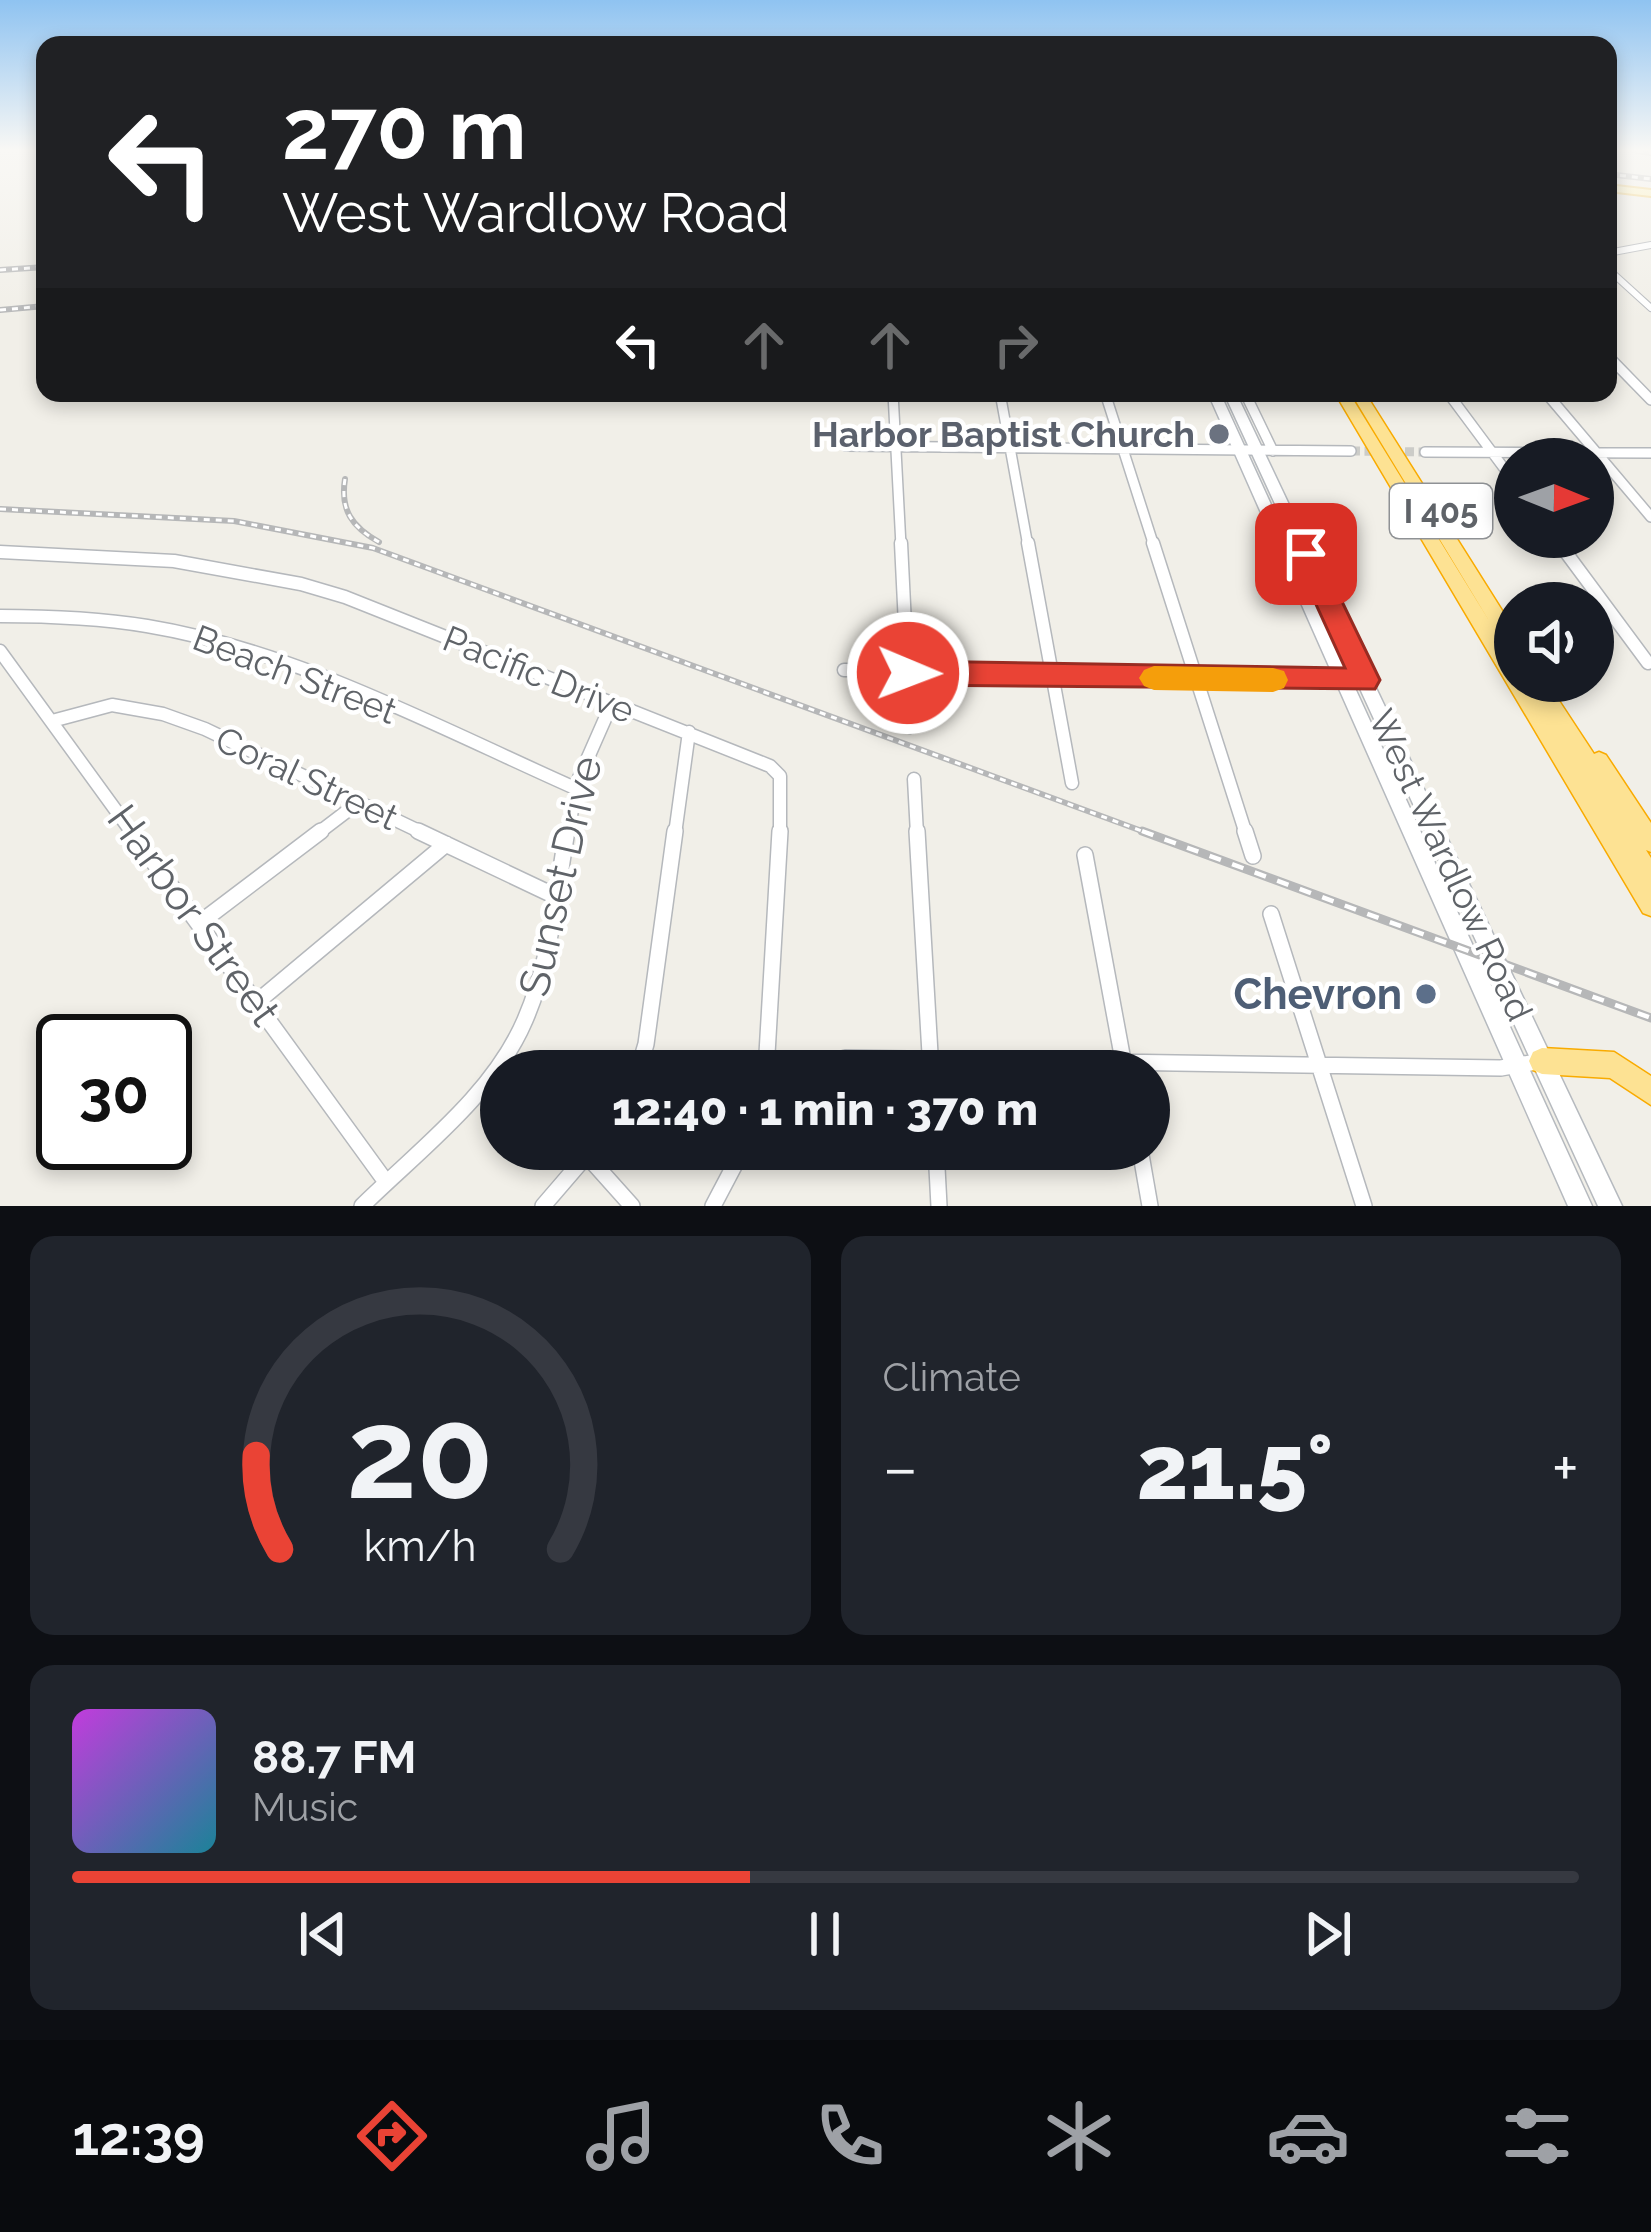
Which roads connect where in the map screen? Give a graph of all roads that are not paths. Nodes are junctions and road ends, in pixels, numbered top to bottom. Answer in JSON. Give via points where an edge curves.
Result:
{"nodes":[{"id":1,"x":1651,"y":245,"type":"edge"},
{"id":2,"x":1617,"y":252,"type":"edge"},
{"id":3,"x":1617,"y":277,"type":"edge"},
{"id":4,"x":1651,"y":308,"type":"edge"},
{"id":5,"x":1617,"y":365,"type":"edge"},
{"id":6,"x":1651,"y":400,"type":"edge"},
{"id":7,"x":894,"y":402,"type":"edge"},
{"id":8,"x":1002,"y":402,"type":"edge"},
{"id":9,"x":1108,"y":402,"type":"edge"},
{"id":10,"x":1221,"y":402,"type":"edge"},
{"id":11,"x":1234,"y":402,"type":"edge"},
{"id":12,"x":1247,"y":402,"type":"edge"},
{"id":13,"x":1356,"y":402,"type":"edge"},
{"id":14,"x":1357,"y":402,"type":"edge"},
{"id":15,"x":1357,"y":402,"type":"edge"},
{"id":16,"x":1357,"y":402,"type":"edge"},
{"id":17,"x":1455,"y":402,"type":"edge"},
{"id":18,"x":1554,"y":402,"type":"edge"},
{"id":19,"x":1584,"y":438,"type":"edge"},
{"id":20,"x":847,"y":446,"type":"dead end"},
{"id":21,"x":896,"y":446,"type":"junction"},
{"id":22,"x":1010,"y":447,"type":"junction"},
{"id":23,"x":1123,"y":448,"type":"junction"},
{"id":24,"x":1256,"y":450,"type":"junction"},
{"id":25,"x":1351,"y":452,"type":"tunnel mouth"},
{"id":26,"x":1425,"y":452,"type":"tunnel mouth"},
{"id":27,"x":1493,"y":453,"type":"joint"},
{"id":28,"x":1651,"y":453,"type":"edge"},
{"id":29,"x":1614,"y":454,"type":"edge"},
{"id":30,"x":1614,"y":474,"type":"edge"},
{"id":31,"x":1651,"y":517,"type":"edge"},
{"id":32,"x":0,"y":552,"type":"edge"},
{"id":33,"x":1570,"y":558,"type":"edge"},
{"id":34,"x":1494,"y":598,"type":"edge"},
{"id":35,"x":1494,"y":614,"type":"edge"},
{"id":36,"x":0,"y":616,"type":"edge"},
{"id":37,"x":1494,"y":626,"type":"edge"},
{"id":38,"x":1494,"y":643,"type":"edge"},
{"id":39,"x":0,"y":650,"type":"edge"},
{"id":40,"x":1648,"y":663,"type":"edge"},
{"id":41,"x":844,"y":670,"type":"dead end"},
{"id":42,"x":908,"y":673,"type":"junction"},
{"id":43,"x":1052,"y":676,"type":"junction"},
{"id":44,"x":1197,"y":679,"type":"junction"},
{"id":45,"x":1354,"y":680,"type":"junction"},
{"id":46,"x":1528,"y":702,"type":"edge"},
{"id":47,"x":1545,"y":702,"type":"edge"},
{"id":48,"x":1546,"y":702,"type":"edge"},
{"id":49,"x":1562,"y":702,"type":"edge"},
{"id":50,"x":612,"y":703,"type":"junction"},
{"id":51,"x":52,"y":721,"type":"junction"},
{"id":52,"x":910,"y":727,"type":"dead end"},
{"id":53,"x":688,"y":732,"type":"junction"},
{"id":54,"x":914,"y":779,"type":"dead end"},
{"id":55,"x":1072,"y":783,"type":"dead end"},
{"id":56,"x":578,"y":789,"type":"junction"},
{"id":57,"x":359,"y":802,"type":"junction"},
{"id":58,"x":1651,"y":842,"type":"edge"},
{"id":59,"x":446,"y":844,"type":"junction"},
{"id":60,"x":1084,"y":855,"type":"dead end"},
{"id":61,"x":1253,"y":856,"type":"dead end"},
{"id":62,"x":1651,"y":864,"type":"edge"},
{"id":63,"x":1651,"y":879,"type":"edge"},
{"id":64,"x":555,"y":896,"type":"junction"},
{"id":65,"x":1651,"y":905,"type":"edge"},
{"id":66,"x":1271,"y":914,"type":"dead end"},
{"id":67,"x":201,"y":922,"type":"junction"},
{"id":68,"x":257,"y":1002,"type":"junction"},
{"id":69,"x":516,"y":1050,"type":"edge"},
{"id":70,"x":644,"y":1050,"type":"edge"},
{"id":71,"x":767,"y":1050,"type":"edge"},
{"id":72,"x":930,"y":1050,"type":"edge"},
{"id":73,"x":1121,"y":1050,"type":"edge"},
{"id":74,"x":1319,"y":1065,"type":"junction"},
{"id":75,"x":1530,"y":1065,"type":"junction"},
{"id":76,"x":1170,"y":1067,"type":"edge"},
{"id":77,"x":1651,"y":1092,"type":"edge"},
{"id":78,"x":480,"y":1094,"type":"edge"},
{"id":79,"x":572,"y":1170,"type":"edge"},
{"id":80,"x":603,"y":1170,"type":"edge"},
{"id":81,"x":732,"y":1170,"type":"edge"},
{"id":82,"x":937,"y":1170,"type":"edge"},
{"id":83,"x":1144,"y":1170,"type":"edge"},
{"id":84,"x":386,"y":1182,"type":"junction"},
{"id":85,"x":362,"y":1206,"type":"edge"},
{"id":86,"x":543,"y":1206,"type":"edge"},
{"id":87,"x":632,"y":1206,"type":"edge"},
{"id":88,"x":713,"y":1206,"type":"edge"},
{"id":89,"x":939,"y":1206,"type":"edge"},
{"id":90,"x":1150,"y":1206,"type":"edge"},
{"id":91,"x":1364,"y":1206,"type":"edge"},
{"id":92,"x":1580,"y":1206,"type":"edge"},
{"id":93,"x":1610,"y":1206,"type":"edge"}],
"edges":[{"from":1,"to":2,"type":"street"},
{"from":3,"to":4,"type":"street"},
{"from":5,"to":6,"type":"street"},
{"from":7,"to":21,"type":"street"},
{"from":8,"to":22,"type":"street"},
{"from":9,"to":23,"type":"street"},
{"from":10,"to":24,"type":"main road","name":"West Wardlow Road"},
{"from":11,"to":24,"type":"main road","name":"West Wardlow Road"},
{"from":12,"to":24,"type":"street"},
{"from":13,"to":38,"type":"highway","number":"I 405"},
{"from":14,"to":34,"type":"highway","number":"I 405"},
{"from":15,"to":35,"type":"highway"},
{"from":16,"to":37,"type":"highway"},
{"from":17,"to":27,"type":"street"},
{"from":18,"to":19,"type":"street"},
{"from":20,"to":21,"type":"street"},
{"from":21,"to":22,"type":"street"},
{"from":21,"to":42,"type":"street"},
{"from":22,"to":23,"type":"street"},
{"from":22,"to":43,"type":"street"},
{"from":23,"to":24,"type":"street"},
{"from":23,"to":44,"type":"street"},
{"from":24,"to":25,"type":"street"},
{"from":24,"to":45,"type":"main road","name":"West Wardlow Road"},
{"from":26,"to":27,"type":"street"},
{"from":28,"to":29,"type":"street"},
{"from":30,"to":31,"type":"street"},
{"from":32,"to":50,"type":"street","name":"Pacific Drive","via":[[158,556],[288,580]]},
{"from":33,"to":40,"type":"street"},
{"from":36,"to":56,"type":"street","name":"Beach Street","via":[[134,621],[232,644]]},
{"from":39,"to":51,"type":"street","name":"Harbor Street"},
{"from":41,"to":42,"type":"street"},
{"from":42,"to":43,"type":"street"},
{"from":42,"to":52,"type":"street"},
{"from":43,"to":44,"type":"street"},
{"from":43,"to":55,"type":"street"},
{"from":44,"to":45,"type":"street"},
{"from":44,"to":61,"type":"street"},
{"from":45,"to":75,"type":"main road","name":"West Wardlow Road"},
{"from":46,"to":65,"type":"highway","number":"I 405"},
{"from":47,"to":63,"type":"highway"},
{"from":48,"to":62,"type":"highway"},
{"from":49,"to":58,"type":"highway"},
{"from":50,"to":53,"type":"street","name":"Pacific Drive"},
{"from":50,"to":56,"type":"street","name":"Sunset Drive","via":[[590,742]]},
{"from":51,"to":57,"type":"street","name":"Coral Street","via":[[92,703],[162,713]]},
{"from":51,"to":67,"type":"street","name":"Harbor Street"},
{"from":53,"to":70,"type":"street"},
{"from":53,"to":71,"type":"street","name":"Pacific Drive","via":[[780,776]]},
{"from":54,"to":72,"type":"street"},
{"from":56,"to":64,"type":"street","name":"Sunset Drive"},
{"from":57,"to":59,"type":"street","name":"Coral Street"},
{"from":57,"to":67,"type":"street"},
{"from":59,"to":64,"type":"street","name":"Coral Street"},
{"from":59,"to":68,"type":"street"},
{"from":60,"to":73,"type":"street"},
{"from":64,"to":69,"type":"street","name":"Sunset Drive"},
{"from":66,"to":74,"type":"street"},
{"from":67,"to":68,"type":"street","name":"Harbor Street"},
{"from":68,"to":84,"type":"street","name":"Harbor Street"},
{"from":74,"to":75,"type":"street"},
{"from":74,"to":76,"type":"street"},
{"from":74,"to":91,"type":"street"},
{"from":75,"to":77,"type":"highway","via":[[1614,1065]]},
{"from":75,"to":92,"type":"main road","name":"West Wardlow Road"},
{"from":75,"to":93,"type":"main road","name":"West Wardlow Road"},
{"from":78,"to":84,"type":"street","name":"Sunset Drive"},
{"from":79,"to":86,"type":"street"},
{"from":80,"to":87,"type":"street"},
{"from":81,"to":88,"type":"street"},
{"from":82,"to":89,"type":"street"},
{"from":83,"to":90,"type":"street"},
{"from":84,"to":85,"type":"street","name":"Sunset Drive"}]}
